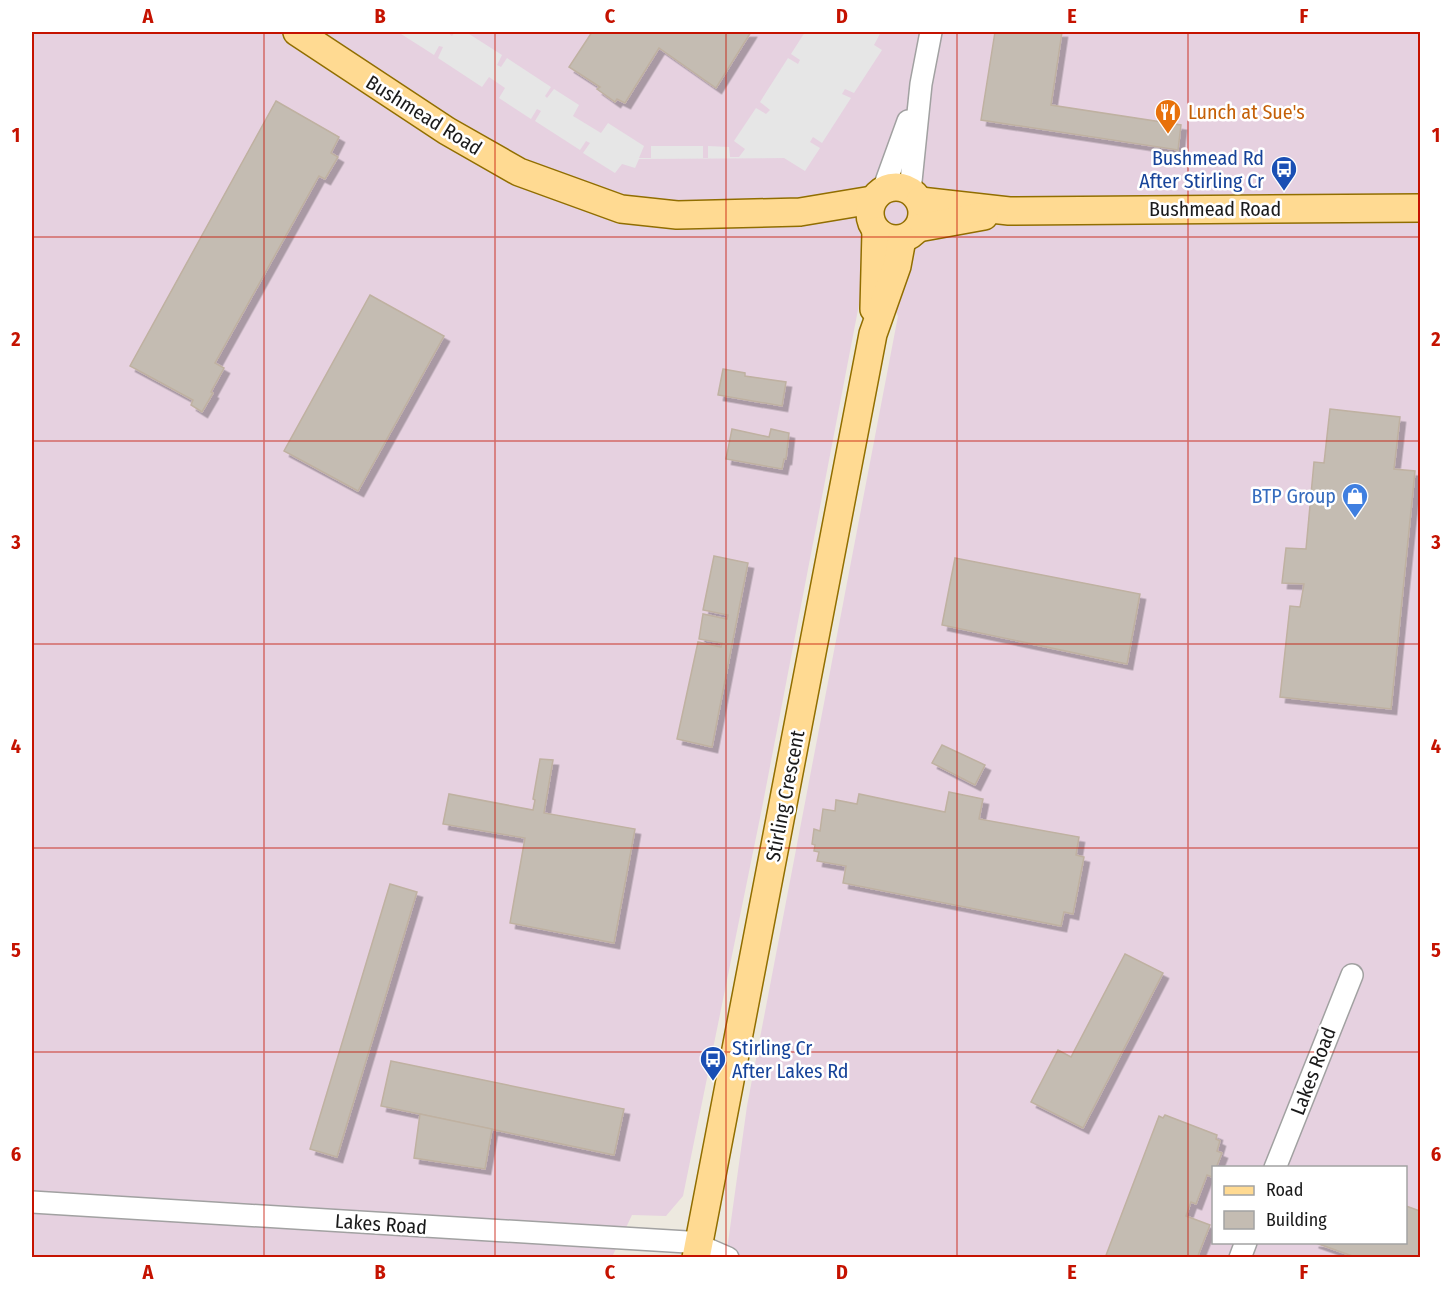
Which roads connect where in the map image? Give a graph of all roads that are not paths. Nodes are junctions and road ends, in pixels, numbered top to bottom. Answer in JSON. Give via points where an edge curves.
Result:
{"nodes":[{"id":1,"x":297,"y":32,"type":"edge"},
{"id":2,"x":329,"y":32,"type":"edge"},
{"id":3,"x":931,"y":32,"type":"edge"},
{"id":4,"x":921,"y":84,"type":"junction"},
{"id":5,"x":557,"y":186,"type":"junction"},
{"id":6,"x":1420,"y":208,"type":"edge"},
{"id":7,"x":876,"y":212,"type":"junction"},
{"id":8,"x":912,"y":215,"type":"junction"},
{"id":9,"x":873,"y":334,"type":"junction"},
{"id":10,"x":1352,"y":975,"type":"dead end"},
{"id":11,"x":1275,"y":1166,"type":"edge"},
{"id":12,"x":32,"y":1202,"type":"edge"},
{"id":13,"x":697,"y":1251,"type":"edge"},
{"id":14,"x":728,"y":1257,"type":"edge"}],
"edges":[{"from":1,"to":5,"type":"main road","name":"Bushmead Road","via":[[447,131],[519,172]]},
{"from":2,"to":5,"type":"main road","name":"Bushmead Road"},
{"from":3,"to":4,"type":"street","name":"Stirling Crescent"},
{"from":4,"to":7,"type":"street","name":"Stirling Crescent"},
{"from":4,"to":8,"type":"street","name":"Stirling Crescent"},
{"from":5,"to":7,"type":"main road","name":"Bushmead Road","via":[[604,204],[646,213]]},
{"from":6,"to":8,"type":"main road","name":"Bushmead Road"},
{"from":7,"to":8,"type":"main road","name":"Bushmead Road","via":[[892,187]]},
{"from":7,"to":8,"type":"main road","name":"Bushmead Road","via":[[884,237],[892,240]]},
{"from":7,"to":9,"type":"main road","name":"Stirling Crescent"},
{"from":8,"to":9,"type":"main road","name":"Stirling Crescent"},
{"from":9,"to":13,"type":"main road","name":"Stirling Crescent"},
{"from":10,"to":11,"type":"street","name":"Lakes Road"},
{"from":12,"to":13,"type":"street","name":"Lakes Road","via":[[687,1242]]},
{"from":13,"to":14,"type":"street","name":"Lakes Road"}]}
